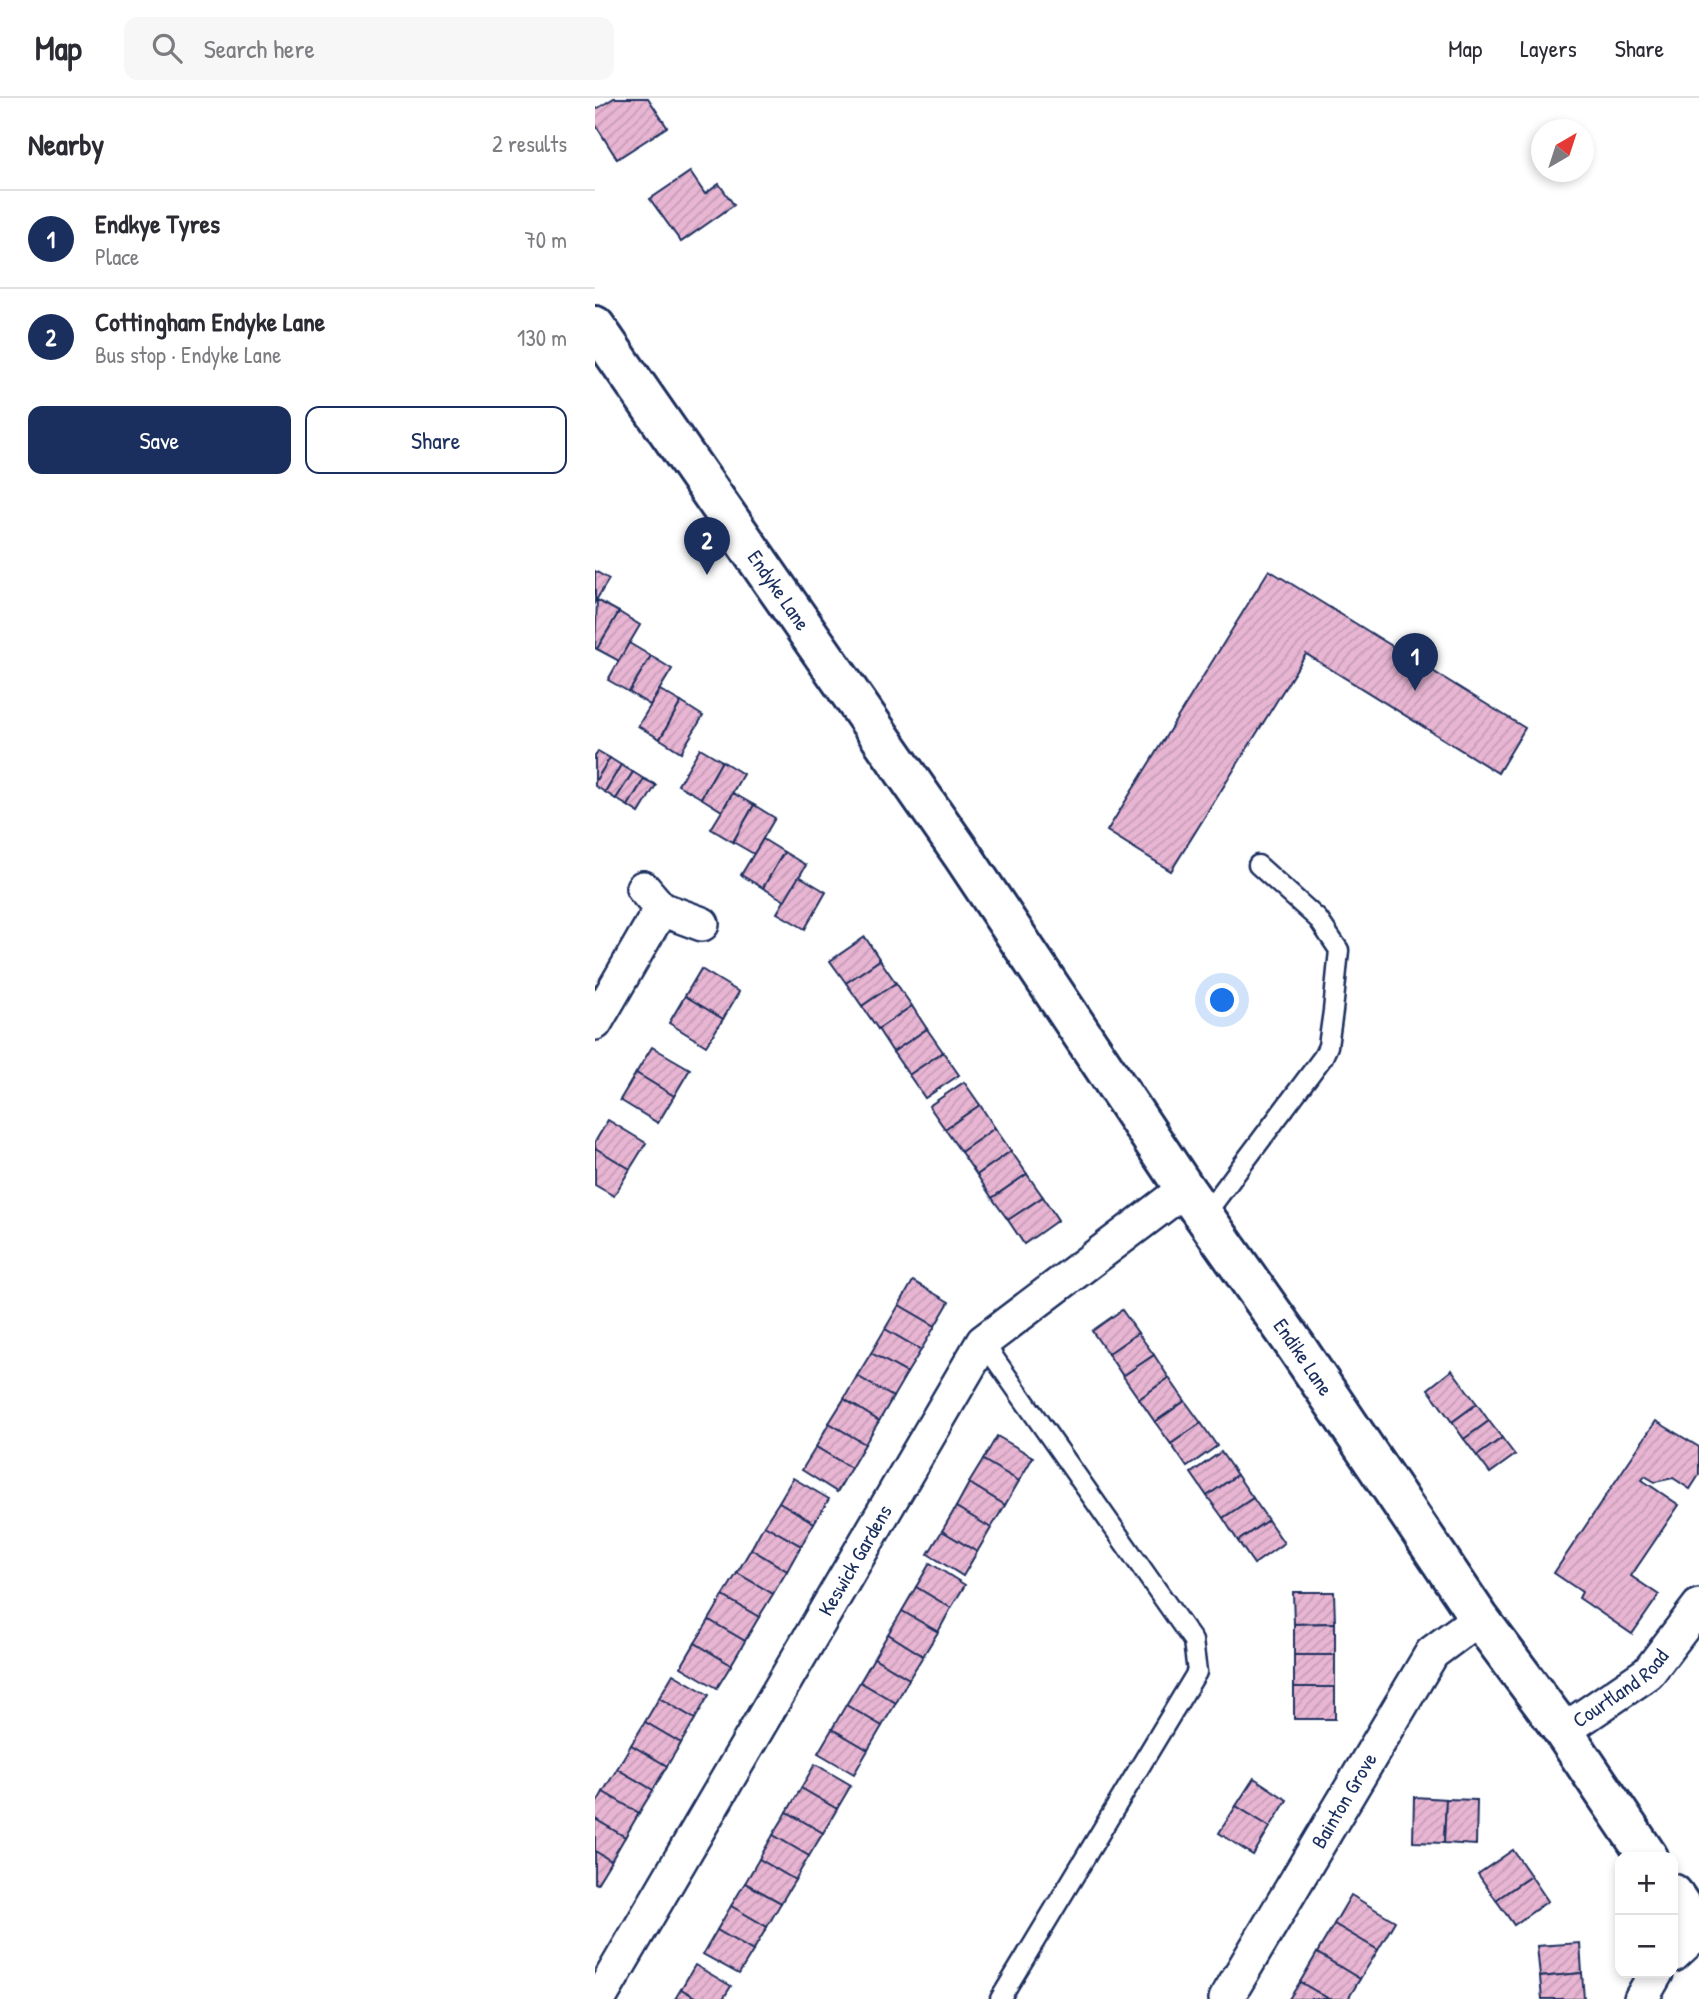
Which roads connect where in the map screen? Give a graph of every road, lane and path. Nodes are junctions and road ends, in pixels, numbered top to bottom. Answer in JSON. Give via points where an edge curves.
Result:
{"nodes":[{"id":1,"x":595,"y":327,"type":"edge"},
{"id":2,"x":963,"y":856,"type":"joint"},
{"id":3,"x":1258,"y":865,"type":"dead end"},
{"id":4,"x":702,"y":924,"type":"dead end"},
{"id":5,"x":595,"y":1023,"type":"edge"},
{"id":6,"x":1194,"y":1202,"type":"junction"},
{"id":7,"x":983,"y":1342,"type":"junction"},
{"id":8,"x":1699,"y":1606,"type":"edge"},
{"id":9,"x":1479,"y":1618,"type":"junction"},
{"id":10,"x":1563,"y":1731,"type":"junction"},
{"id":11,"x":1645,"y":1852,"type":"edge"},
{"id":12,"x":1678,"y":1902,"type":"edge"},
{"id":13,"x":1699,"y":1933,"type":"edge"},
{"id":14,"x":1678,"y":1951,"type":"edge"},
{"id":15,"x":1653,"y":1978,"type":"edge"},
{"id":16,"x":599,"y":1999,"type":"edge"},
{"id":17,"x":1000,"y":1999,"type":"edge"},
{"id":18,"x":1226,"y":1999,"type":"edge"},
{"id":19,"x":1640,"y":1999,"type":"edge"}],
"edges":[{"from":1,"to":2,"type":"street","name":"Endyke Lane"},
{"from":2,"to":6,"type":"street","name":"Endike Lane"},
{"from":3,"to":6,"type":"lane","via":[[1318,919],[1339,950],[1328,1046]]},
{"from":4,"to":5,"type":"street","via":[[652,899]]},
{"from":6,"to":7,"type":"street","name":"Keswick Gardens"},
{"from":6,"to":9,"type":"street","name":"Endike Lane"},
{"from":7,"to":16,"type":"street","name":"Keswick Gardens"},
{"from":7,"to":17,"type":"lane","via":[[1193,1641],[1197,1672]]},
{"from":8,"to":10,"type":"street","name":"Courtland Road","via":[[1648,1673]]},
{"from":9,"to":10,"type":"street","name":"Endike Lane"},
{"from":9,"to":18,"type":"street","name":"Bainton Grove","via":[[1432,1653]]},
{"from":10,"to":11,"type":"street","name":"Endike Lane"},
{"from":12,"to":13,"type":"street"},
{"from":13,"to":14,"type":"street"},
{"from":15,"to":19,"type":"street"}]}
